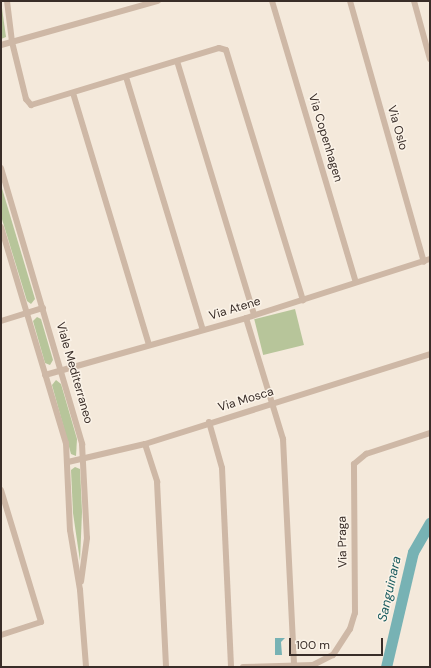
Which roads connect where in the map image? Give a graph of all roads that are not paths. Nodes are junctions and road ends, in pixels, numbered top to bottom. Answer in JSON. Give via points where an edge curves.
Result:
{"nodes":[{"id":1,"x":7,"y":1,"type":"edge"},
{"id":2,"x":158,"y":1,"type":"edge"},
{"id":3,"x":272,"y":1,"type":"edge"},
{"id":4,"x":350,"y":1,"type":"edge"},
{"id":5,"x":414,"y":1,"type":"edge"},
{"id":6,"x":12,"y":42,"type":"junction"},
{"id":7,"x":1,"y":45,"type":"edge"},
{"id":8,"x":430,"y":59,"type":"edge"},
{"id":9,"x":177,"y":61,"type":"junction"},
{"id":10,"x":126,"y":77,"type":"junction"},
{"id":11,"x":73,"y":93,"type":"junction"},
{"id":12,"x":1,"y":168,"type":"edge"},
{"id":13,"x":1,"y":227,"type":"edge"},
{"id":14,"x":427,"y":260,"type":"edge"},
{"id":15,"x":356,"y":282,"type":"junction"},
{"id":16,"x":303,"y":300,"type":"junction"},
{"id":17,"x":43,"y":308,"type":"junction"},
{"id":18,"x":27,"y":313,"type":"junction"},
{"id":19,"x":254,"y":315,"type":"junction"},
{"id":20,"x":246,"y":318,"type":"junction"},
{"id":21,"x":1,"y":321,"type":"edge"},
{"id":22,"x":203,"y":330,"type":"junction"},
{"id":23,"x":149,"y":345,"type":"junction"},
{"id":24,"x":430,"y":354,"type":"edge"},
{"id":25,"x":61,"y":369,"type":"junction"},
{"id":26,"x":45,"y":375,"type":"junction"},
{"id":27,"x":272,"y":403,"type":"junction"},
{"id":28,"x":210,"y":422,"type":"junction"},
{"id":29,"x":430,"y":433,"type":"edge"},
{"id":30,"x":145,"y":444,"type":"junction"},
{"id":31,"x":84,"y":460,"type":"junction"},
{"id":32,"x":68,"y":462,"type":"junction"},
{"id":33,"x":1,"y":490,"type":"edge"},
{"id":34,"x":80,"y":590,"type":"junction"},
{"id":35,"x":1,"y":634,"type":"edge"},
{"id":36,"x":294,"y":666,"type":"junction"},
{"id":37,"x":86,"y":667,"type":"edge"},
{"id":38,"x":166,"y":667,"type":"edge"},
{"id":39,"x":231,"y":667,"type":"edge"},
{"id":40,"x":243,"y":667,"type":"edge"}],
"edges":[{"from":1,"to":6,"type":"street"},
{"from":2,"to":6,"type":"street"},
{"from":3,"to":15,"type":"street","name":"Via Copenhagen"},
{"from":4,"to":14,"type":"street","name":"Via Oslo"},
{"from":5,"to":8,"type":"street"},
{"from":6,"to":7,"type":"street"},
{"from":6,"to":11,"type":"street","via":[[29,104]]},
{"from":9,"to":10,"type":"street"},
{"from":9,"to":16,"type":"street","via":[[225,49]]},
{"from":9,"to":19,"type":"street"},
{"from":10,"to":11,"type":"street"},
{"from":10,"to":22,"type":"street"},
{"from":11,"to":23,"type":"street"},
{"from":12,"to":17,"type":"street","name":"Viale Mediterraneo"},
{"from":13,"to":18,"type":"street","name":"Viale Mediterraneo"},
{"from":14,"to":15,"type":"street","name":"Via Atene"},
{"from":15,"to":16,"type":"street","name":"Via Atene"},
{"from":16,"to":19,"type":"street","name":"Via Atene"},
{"from":17,"to":18,"type":"street"},
{"from":17,"to":25,"type":"street","name":"Viale Mediterraneo"},
{"from":18,"to":21,"type":"street"},
{"from":18,"to":26,"type":"street","name":"Viale Mediterraneo"},
{"from":19,"to":20,"type":"street","name":"Via Atene"},
{"from":20,"to":22,"type":"street","name":"Via Atene"},
{"from":20,"to":27,"type":"street"},
{"from":22,"to":23,"type":"street","name":"Via Atene"},
{"from":23,"to":25,"type":"street","name":"Via Atene"},
{"from":24,"to":27,"type":"street","name":"Via Mosca"},
{"from":25,"to":26,"type":"street","name":"Via Atene"},
{"from":25,"to":31,"type":"street","name":"Viale Mediterraneo"},
{"from":26,"to":32,"type":"street","name":"Viale Mediterraneo","via":[[65,441]]},
{"from":27,"to":28,"type":"street","name":"Via Mosca"},
{"from":27,"to":36,"type":"street","via":[[284,445]]},
{"from":28,"to":30,"type":"street","name":"Via Mosca"},
{"from":28,"to":39,"type":"street","via":[[222,468]]},
{"from":29,"to":36,"type":"street","name":"Via Praga","via":[[368,454],[355,462],[354,619],[327,661]]},
{"from":30,"to":31,"type":"street","name":"Via Mosca"},
{"from":30,"to":38,"type":"street","via":[[157,484]]},
{"from":31,"to":32,"type":"street","name":"Via Mosca"},
{"from":31,"to":34,"type":"street","name":"Viale Mediterraneo","via":[[87,538]]},
{"from":32,"to":34,"type":"street","name":"Viale Mediterraneo","via":[[70,530]]},
{"from":33,"to":35,"type":"street","via":[[41,622]]},
{"from":34,"to":37,"type":"street","name":"Viale Mediterraneo"},
{"from":36,"to":40,"type":"street"}]}
